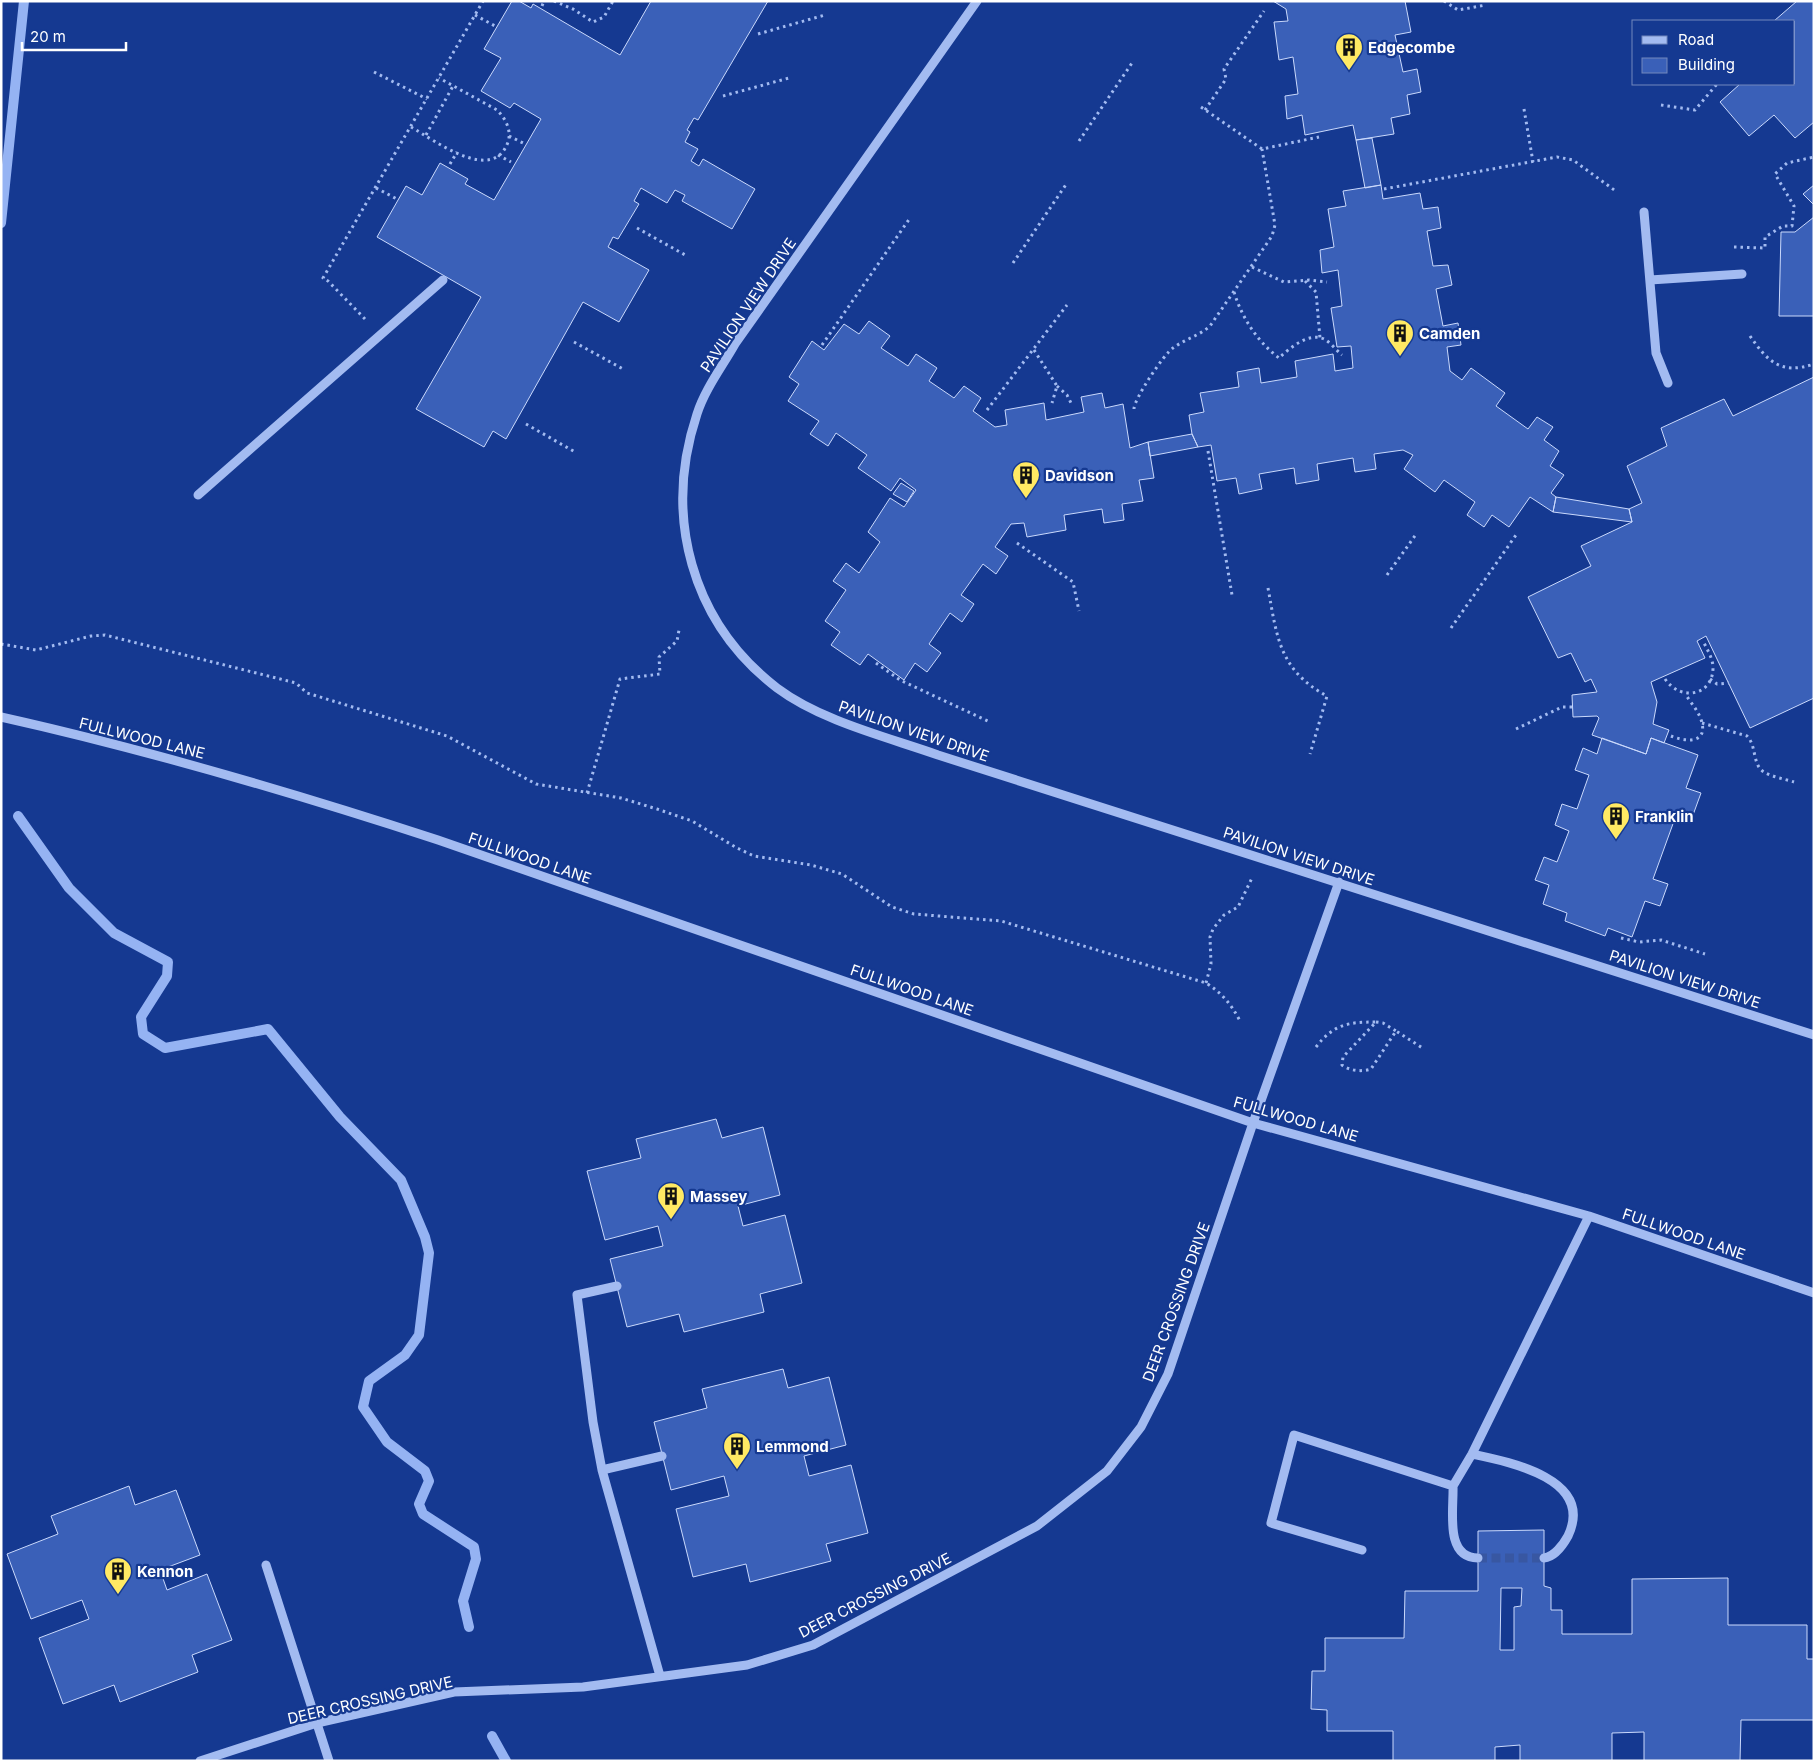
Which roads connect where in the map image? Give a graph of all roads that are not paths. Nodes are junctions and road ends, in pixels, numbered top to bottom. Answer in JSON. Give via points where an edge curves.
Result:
{"nodes":[{"id":1,"x":977,"y":1,"type":"edge"},
{"id":2,"x":1644,"y":212,"type":"dead end"},
{"id":3,"x":1742,"y":274,"type":"dead end"},
{"id":4,"x":444,"y":280,"type":"dead end"},
{"id":5,"x":1650,"y":280,"type":"junction"},
{"id":6,"x":1668,"y":383,"type":"dead end"},
{"id":7,"x":198,"y":495,"type":"dead end"},
{"id":8,"x":1,"y":717,"type":"edge"},
{"id":9,"x":1339,"y":882,"type":"junction"},
{"id":10,"x":1814,"y":1035,"type":"edge"},
{"id":11,"x":1253,"y":1123,"type":"junction"},
{"id":12,"x":1589,"y":1216,"type":"junction"},
{"id":13,"x":617,"y":1286,"type":"dead end"},
{"id":14,"x":1814,"y":1292,"type":"edge"},
{"id":15,"x":1472,"y":1454,"type":"junction"},
{"id":16,"x":662,"y":1456,"type":"dead end"},
{"id":17,"x":602,"y":1470,"type":"junction"},
{"id":18,"x":1453,"y":1486,"type":"junction"},
{"id":19,"x":1362,"y":1550,"type":"dead end"},
{"id":20,"x":1478,"y":1558,"type":"tunnel mouth"},
{"id":21,"x":1544,"y":1558,"type":"tunnel mouth"},
{"id":22,"x":266,"y":1565,"type":"dead end"},
{"id":23,"x":660,"y":1676,"type":"junction"},
{"id":24,"x":317,"y":1723,"type":"junction"},
{"id":25,"x":200,"y":1761,"type":"edge"},
{"id":26,"x":329,"y":1761,"type":"edge"}],
"edges":[{"from":1,"to":9,"type":"street","name":"PAVILION VIEW DRIVE","via":[[735,344],[709,388],[697,414],[683,476],[682,504],[685,540],[702,594],[725,637],[746,660],[778,689],[820,713],[938,755]]},
{"from":2,"to":5,"type":"street"},
{"from":3,"to":5,"type":"street"},
{"from":4,"to":7,"type":"street"},
{"from":5,"to":6,"type":"street","via":[[1656,353]]},
{"from":8,"to":11,"type":"street","name":"FULLWOOD LANE","via":[[202,766],[438,840]]},
{"from":9,"to":10,"type":"street","name":"PAVILION VIEW DRIVE"},
{"from":9,"to":11,"type":"street","name":"DEER CROSSING DRIVE"},
{"from":11,"to":12,"type":"street","name":"FULLWOOD LANE"},
{"from":11,"to":23,"type":"street","name":"DEER CROSSING DRIVE","via":[[1168,1374],[1141,1427],[1107,1471],[1037,1526],[813,1646],[747,1665]]},
{"from":12,"to":14,"type":"street","name":"FULLWOOD LANE"},
{"from":12,"to":15,"type":"street"},
{"from":13,"to":17,"type":"street","via":[[577,1295],[592,1422]]},
{"from":15,"to":18,"type":"street"},
{"from":15,"to":21,"type":"street","via":[[1512,1462],[1549,1479],[1571,1502],[1575,1512],[1564,1543],[1549,1558]]},
{"from":16,"to":17,"type":"street"},
{"from":17,"to":23,"type":"street"},
{"from":18,"to":19,"type":"street","via":[[1294,1436],[1271,1522]]},
{"from":18,"to":20,"type":"street","via":[[1455,1541],[1470,1558]]},
{"from":22,"to":24,"type":"street"},
{"from":23,"to":24,"type":"street","name":"DEER CROSSING DRIVE","via":[[582,1687],[454,1692]]},
{"from":24,"to":25,"type":"street","name":"DEER CROSSING DRIVE"},
{"from":24,"to":26,"type":"street"}]}
